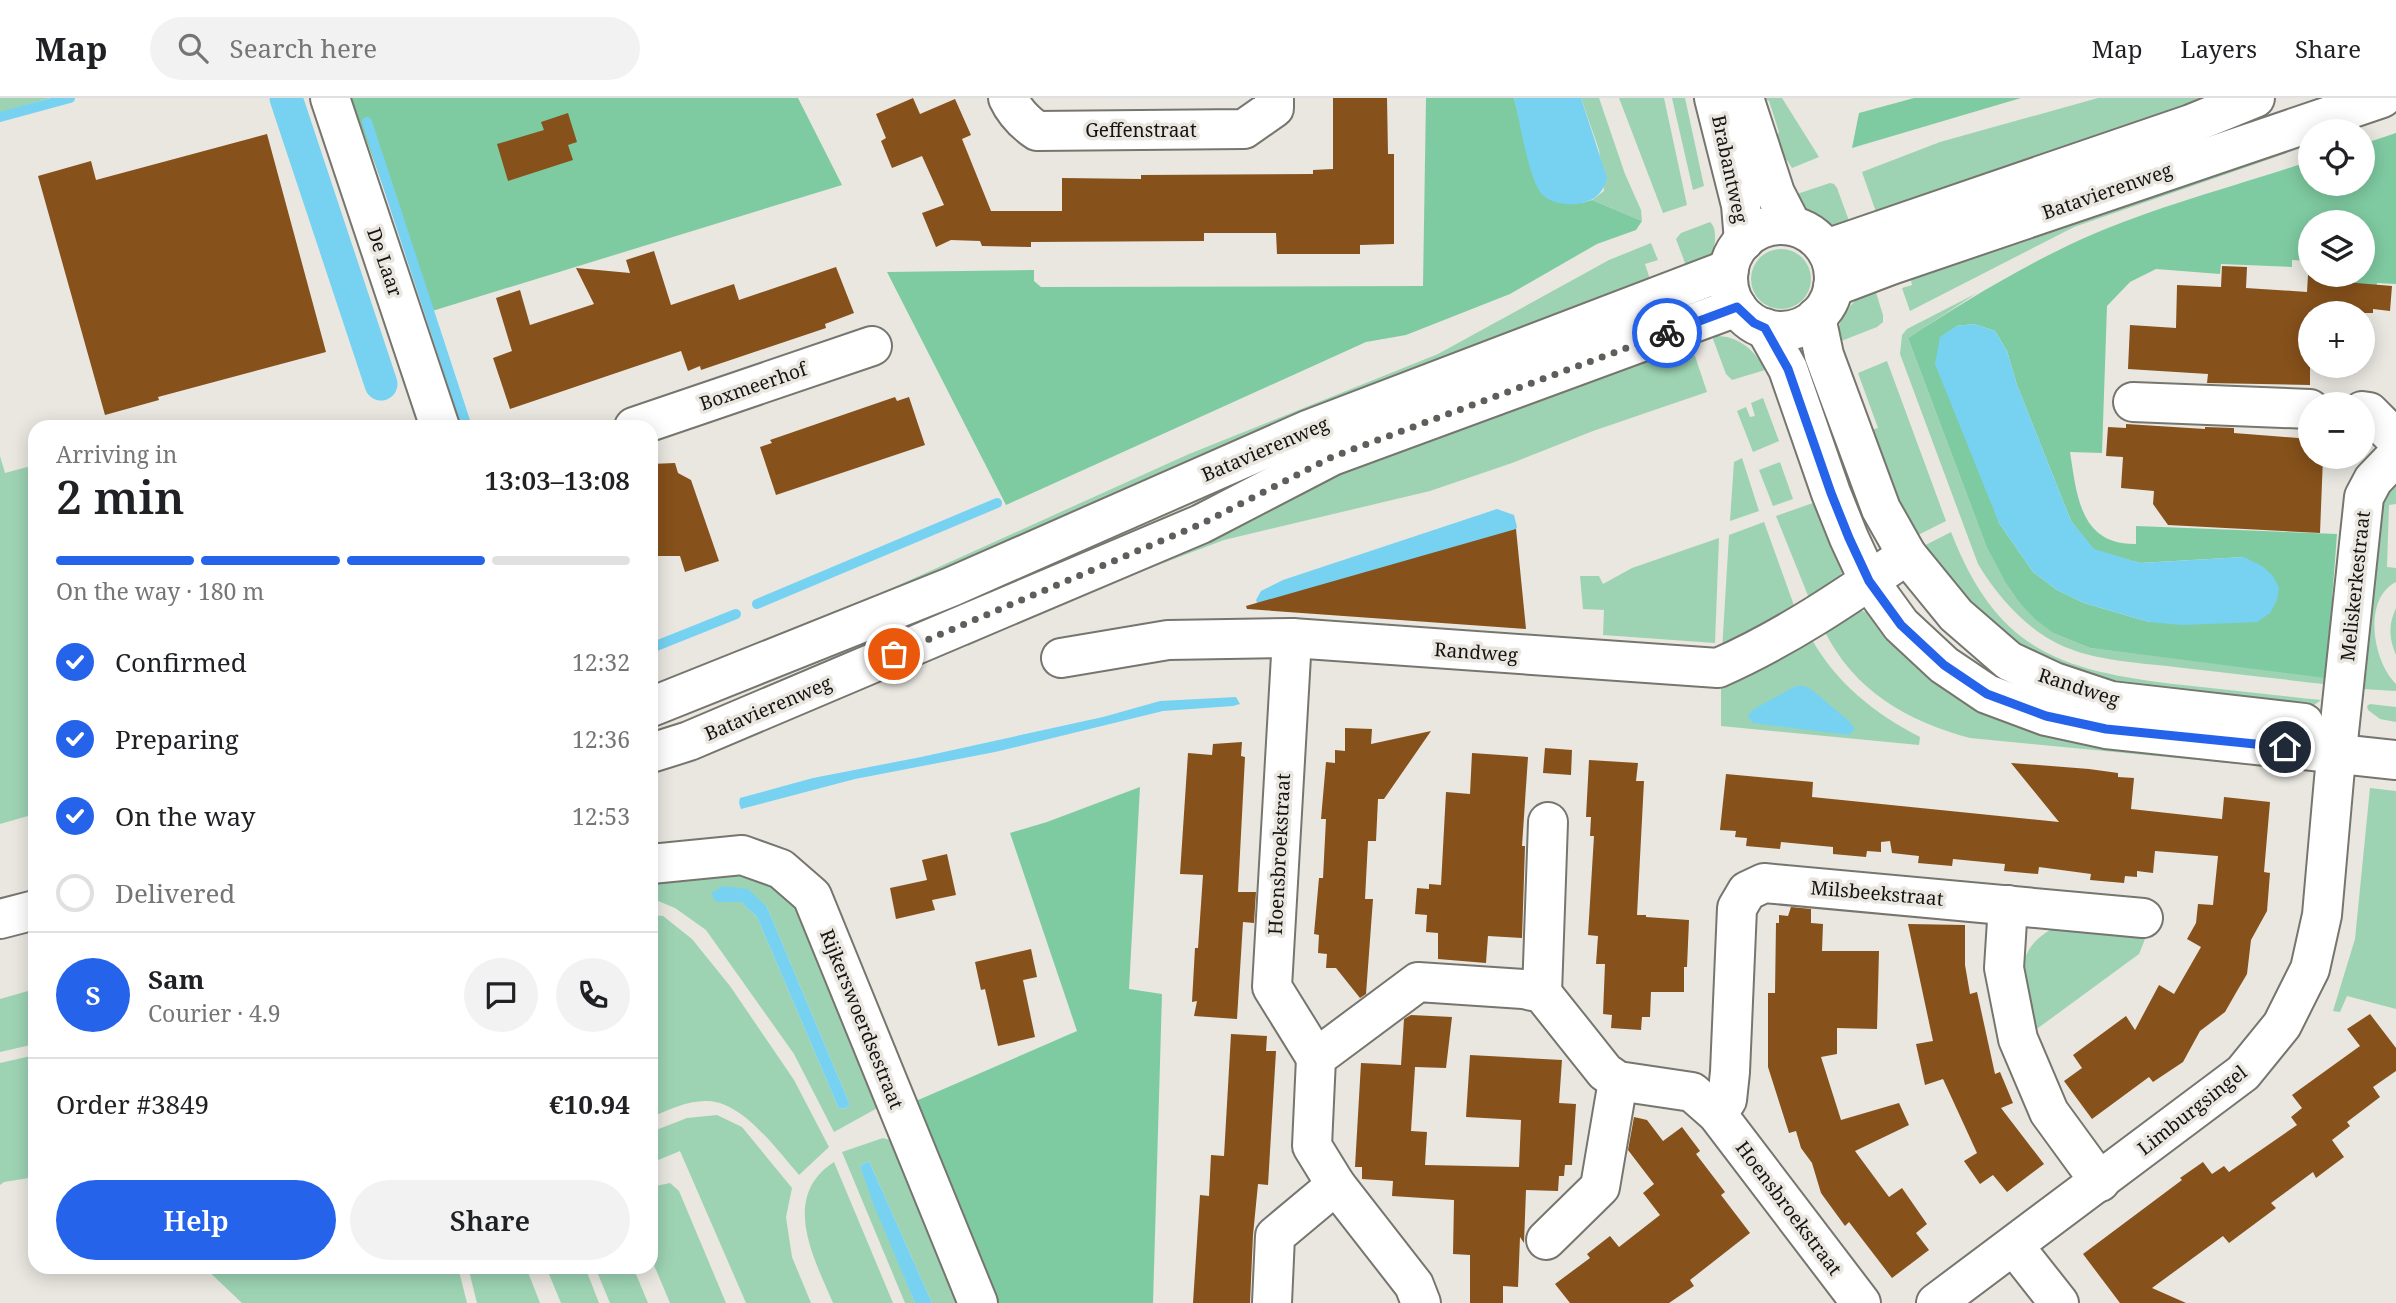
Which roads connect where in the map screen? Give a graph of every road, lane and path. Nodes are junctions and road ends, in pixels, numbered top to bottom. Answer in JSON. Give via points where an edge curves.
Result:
{"nodes":[{"id":1,"x":330,"y":98,"type":"edge"},
{"id":2,"x":1008,"y":98,"type":"edge"},
{"id":3,"x":1274,"y":98,"type":"edge"},
{"id":4,"x":1714,"y":98,"type":"edge"},
{"id":5,"x":1744,"y":98,"type":"edge"},
{"id":6,"x":2255,"y":98,"type":"edge"},
{"id":7,"x":2382,"y":98,"type":"edge"},
{"id":8,"x":1791,"y":226,"type":"junction"},
{"id":9,"x":1826,"y":249,"type":"junction"},
{"id":10,"x":1736,"y":255,"type":"junction"},
{"id":11,"x":1825,"y":302,"type":"junction"},
{"id":12,"x":1751,"y":317,"type":"junction"},
{"id":13,"x":873,"y":346,"type":"dead end"},
{"id":14,"x":2133,"y":402,"type":"dead end"},
{"id":15,"x":2298,"y":409,"type":"edge"},
{"id":16,"x":2375,"y":418,"type":"edge"},
{"id":17,"x":438,"y":420,"type":"edge"},
{"id":18,"x":655,"y":420,"type":"edge"},
{"id":19,"x":2396,"y":439,"type":"edge"},
{"id":20,"x":2396,"y":456,"type":"edge"},
{"id":21,"x":1907,"y":555,"type":"junction"},
{"id":22,"x":1869,"y":581,"type":"junction"},
{"id":23,"x":1292,"y":638,"type":"junction"},
{"id":24,"x":1061,"y":658,"type":"dead end"},
{"id":25,"x":658,"y":705,"type":"edge"},
{"id":26,"x":2396,"y":734,"type":"edge"},
{"id":27,"x":2338,"y":740,"type":"junction"},
{"id":28,"x":658,"y":751,"type":"edge"},
{"id":29,"x":2396,"y":760,"type":"edge"},
{"id":30,"x":1548,"y":822,"type":"dead end"},
{"id":31,"x":658,"y":863,"type":"edge"},
{"id":32,"x":2008,"y":905,"type":"junction"},
{"id":33,"x":28,"y":912,"type":"edge"},
{"id":34,"x":2143,"y":918,"type":"dead end"},
{"id":35,"x":0,"y":919,"type":"edge"},
{"id":36,"x":1542,"y":993,"type":"junction"},
{"id":37,"x":1316,"y":1058,"type":"junction"},
{"id":38,"x":1618,"y":1081,"type":"junction"},
{"id":39,"x":1717,"y":1114,"type":"junction"},
{"id":40,"x":2100,"y":1182,"type":"junction"},
{"id":41,"x":1336,"y":1185,"type":"junction"},
{"id":42,"x":1546,"y":1240,"type":"dead end"},
{"id":43,"x":2014,"y":1246,"type":"junction"},
{"id":44,"x":978,"y":1303,"type":"edge"},
{"id":45,"x":1272,"y":1303,"type":"edge"},
{"id":46,"x":1421,"y":1303,"type":"edge"},
{"id":47,"x":1861,"y":1303,"type":"edge"},
{"id":48,"x":1936,"y":1303,"type":"edge"},
{"id":49,"x":2059,"y":1303,"type":"edge"}],
"edges":[{"from":1,"to":17,"type":"street","name":"De Laar"},
{"from":2,"to":3,"type":"street","name":"Geffenstraat","via":[[1023,121],[1037,131],[1244,129],[1274,108]]},
{"from":4,"to":10,"type":"street","name":"Brabantweg","via":[[1741,205]]},
{"from":5,"to":8,"type":"street","name":"Brabantweg","via":[[1775,193]]},
{"from":6,"to":9,"type":"street","name":"Batavierenweg"},
{"from":7,"to":11,"type":"street","name":"Batavierenweg","via":[[1904,261]]},
{"from":8,"to":9,"type":"street","via":[[1805,230]]},
{"from":8,"to":10,"type":"street","via":[[1757,230]]},
{"from":9,"to":11,"type":"street","via":[[1833,267]]},
{"from":10,"to":12,"type":"street","via":[[1729,282]]},
{"from":10,"to":25,"type":"street","name":"Batavierenweg","via":[[1310,429],[951,587]]},
{"from":11,"to":12,"type":"street","via":[[1801,327],[1783,331]]},
{"from":11,"to":21,"type":"street","name":"Randweg","via":[[1824,355],[1881,509]]},
{"from":12,"to":22,"type":"street","name":"Randweg","via":[[1788,369],[1831,493]]},
{"from":12,"to":28,"type":"street","name":"Batavierenweg","via":[[1332,457],[1201,524]]},
{"from":13,"to":18,"type":"street","name":"Boxmeerhof"},
{"from":14,"to":15,"type":"street"},
{"from":16,"to":19,"type":"street"},
{"from":20,"to":27,"type":"street","name":"Meliskerkestraat","via":[[2364,497]]},
{"from":21,"to":22,"type":"street","name":"Randweg"},
{"from":21,"to":27,"type":"street","name":"Randweg","via":[[1956,615],[2010,661],[2054,682],[2111,701]]},
{"from":22,"to":23,"type":"street","name":"Randweg","via":[[1798,628],[1718,668]]},
{"from":22,"to":27,"type":"street","name":"Randweg","via":[[1901,625],[1944,665],[1987,694],[2046,716],[2106,729]]},
{"from":23,"to":24,"type":"street","name":"Randweg","via":[[1168,640]]},
{"from":23,"to":37,"type":"street","name":"Hoensbroekstraat","via":[[1272,987]]},
{"from":26,"to":27,"type":"street","name":"Randweg"},
{"from":27,"to":29,"type":"street","name":"Randweg"},
{"from":27,"to":40,"type":"street","name":"Limburgsingel","via":[[2322,915],[2310,969],[2281,1025],[2243,1073]]},
{"from":30,"to":36,"type":"street"},
{"from":31,"to":44,"type":"street","name":"Rijkerswoerdsestraat","via":[[742,855],[781,869],[812,896]]},
{"from":32,"to":34,"type":"street","name":"Milsbeekstraat"},
{"from":32,"to":39,"type":"street","name":"Milsbeekstraat","via":[[1764,883],[1746,891],[1737,908],[1727,1100]]},
{"from":32,"to":40,"type":"street","via":[[2004,968],[2018,1040],[2049,1112]]},
{"from":33,"to":35,"type":"street"},
{"from":36,"to":37,"type":"street","via":[[1418,982]]},
{"from":36,"to":38,"type":"street","via":[[1605,1072]]},
{"from":37,"to":41,"type":"street","via":[[1312,1146]]},
{"from":38,"to":39,"type":"street","name":"Hoensbroekstraat","via":[[1692,1091]]},
{"from":38,"to":42,"type":"street","via":[[1600,1187]]},
{"from":39,"to":47,"type":"street","name":"Hoensbroekstraat"},
{"from":40,"to":43,"type":"street","name":"Limburgsingel"},
{"from":41,"to":45,"type":"street","via":[[1275,1236]]},
{"from":41,"to":46,"type":"street","via":[[1414,1285]]},
{"from":43,"to":48,"type":"street","name":"Limburgsingel"},
{"from":43,"to":49,"type":"street"}]}
